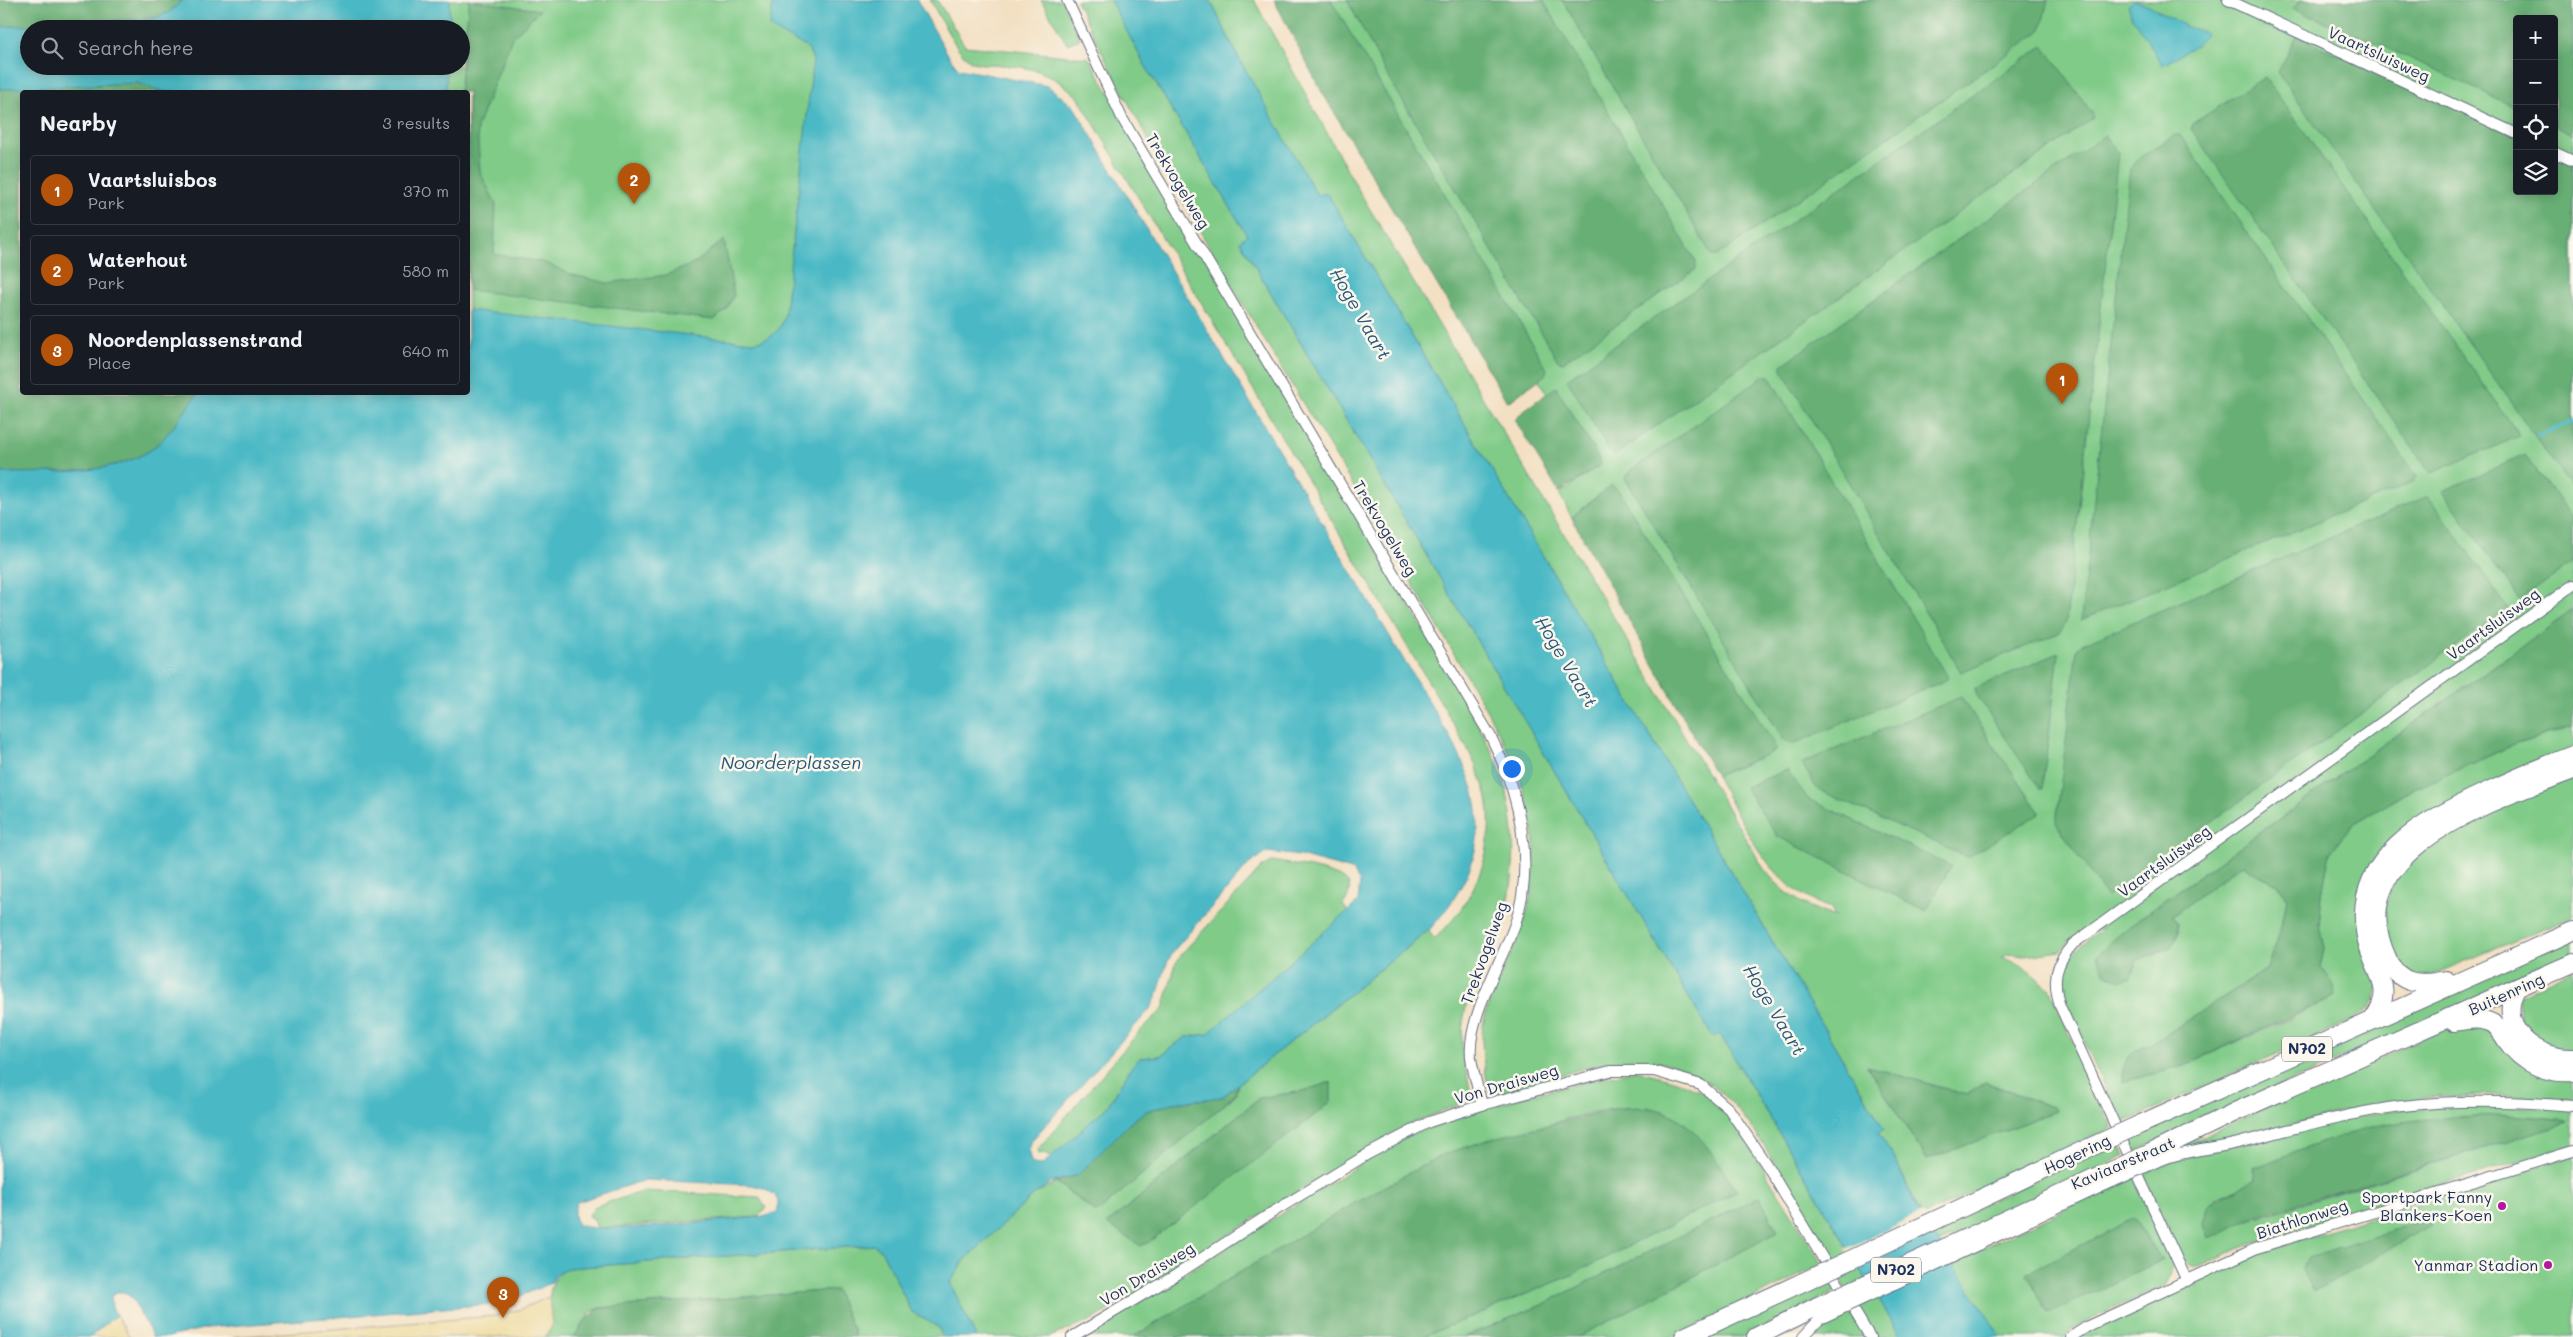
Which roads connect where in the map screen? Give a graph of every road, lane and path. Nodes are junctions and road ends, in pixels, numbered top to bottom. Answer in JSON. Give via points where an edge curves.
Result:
{"nodes":[{"id":1,"x":1067,"y":0,"type":"edge"},
{"id":2,"x":2228,"y":0,"type":"edge"},
{"id":3,"x":2513,"y":132,"type":"edge"},
{"id":4,"x":2558,"y":154,"type":"edge"},
{"id":5,"x":2573,"y":161,"type":"edge"},
{"id":6,"x":2573,"y":585,"type":"edge"},
{"id":7,"x":2573,"y":755,"type":"edge"},
{"id":8,"x":2573,"y":770,"type":"edge"},
{"id":9,"x":2573,"y":930,"type":"edge"},
{"id":10,"x":2573,"y":963,"type":"edge"},
{"id":11,"x":2473,"y":975,"type":"junction"},
{"id":12,"x":2516,"y":989,"type":"junction"},
{"id":13,"x":2374,"y":1018,"type":"junction"},
{"id":14,"x":2438,"y":1024,"type":"junction"},
{"id":15,"x":2573,"y":1058,"type":"edge"},
{"id":16,"x":2573,"y":1072,"type":"edge"},
{"id":17,"x":1482,"y":1105,"type":"junction"},
{"id":18,"x":2573,"y":1106,"type":"edge"},
{"id":19,"x":2573,"y":1151,"type":"edge"},
{"id":20,"x":2155,"y":1157,"type":"junction"},
{"id":21,"x":2187,"y":1281,"type":"junction"},
{"id":22,"x":1819,"y":1312,"type":"junction"},
{"id":23,"x":1072,"y":1337,"type":"edge"},
{"id":24,"x":1684,"y":1337,"type":"edge"},
{"id":25,"x":1756,"y":1337,"type":"edge"},
{"id":26,"x":1803,"y":1337,"type":"edge"},
{"id":27,"x":1870,"y":1337,"type":"edge"},
{"id":28,"x":2071,"y":1337,"type":"edge"}],
"edges":[{"from":1,"to":17,"type":"street","name":"Trekvogelweg","via":[[1122,118],[1482,720],[1506,767],[1523,843],[1523,883],[1515,923],[1475,1022],[1471,1055]]},
{"from":2,"to":3,"type":"street","name":"Vaartsluisweg"},
{"from":4,"to":5,"type":"street"},
{"from":6,"to":21,"type":"street","name":"Vaartsluisweg","via":[[2072,944],[2060,961],[2055,979],[2060,1006]]},
{"from":7,"to":13,"type":"highway","via":[[2501,785],[2426,823],[2401,841],[2384,859],[2371,884],[2365,908],[2367,941],[2384,989],[2383,1002]]},
{"from":8,"to":11,"type":"highway","via":[[2492,803],[2436,832],[2402,858],[2385,884],[2379,903],[2378,929],[2395,972],[2407,981],[2422,984]]},
{"from":9,"to":11,"type":"highway","name":"Buitenring","number":"N702"},
{"from":10,"to":12,"type":"highway","name":"Buitenring","number":"N702"},
{"from":11,"to":13,"type":"highway","name":"Hogering","number":"N702"},
{"from":12,"to":14,"type":"highway","name":"Buitenring","number":"N702"},
{"from":12,"to":15,"type":"highway","via":[[2510,1002],[2510,1013],[2519,1034],[2542,1053]]},
{"from":13,"to":24,"type":"highway","name":"Hogering","number":"N702","bridge":true},
{"from":14,"to":16,"type":"highway","via":[[2485,1021],[2498,1028],[2516,1052],[2532,1064],[2552,1072]]},
{"from":14,"to":20,"type":"highway","name":"Hogering","number":"N702","via":[[2235,1112]]},
{"from":17,"to":23,"type":"street","name":"Von Draisweg","via":[[1429,1122],[1368,1154]]},
{"from":17,"to":27,"type":"street","name":"Von Draisweg","via":[[1610,1071],[1654,1071],[1701,1085],[1729,1109],[1762,1158]]},
{"from":18,"to":20,"type":"street","name":"Kaviaarstraat","via":[[2494,1100],[2401,1106],[2328,1120],[2220,1148]]},
{"from":19,"to":21,"type":"street","name":"Biathlonweg","via":[[2270,1244]]},
{"from":20,"to":22,"type":"highway","name":"Hogering","number":"N702","bridge":true},
{"from":21,"to":28,"type":"street","name":"Biathlonweg","via":[[2088,1326]]},
{"from":22,"to":25,"type":"highway","name":"Hogering","number":"N702"},
{"from":22,"to":26,"type":"street"}]}
